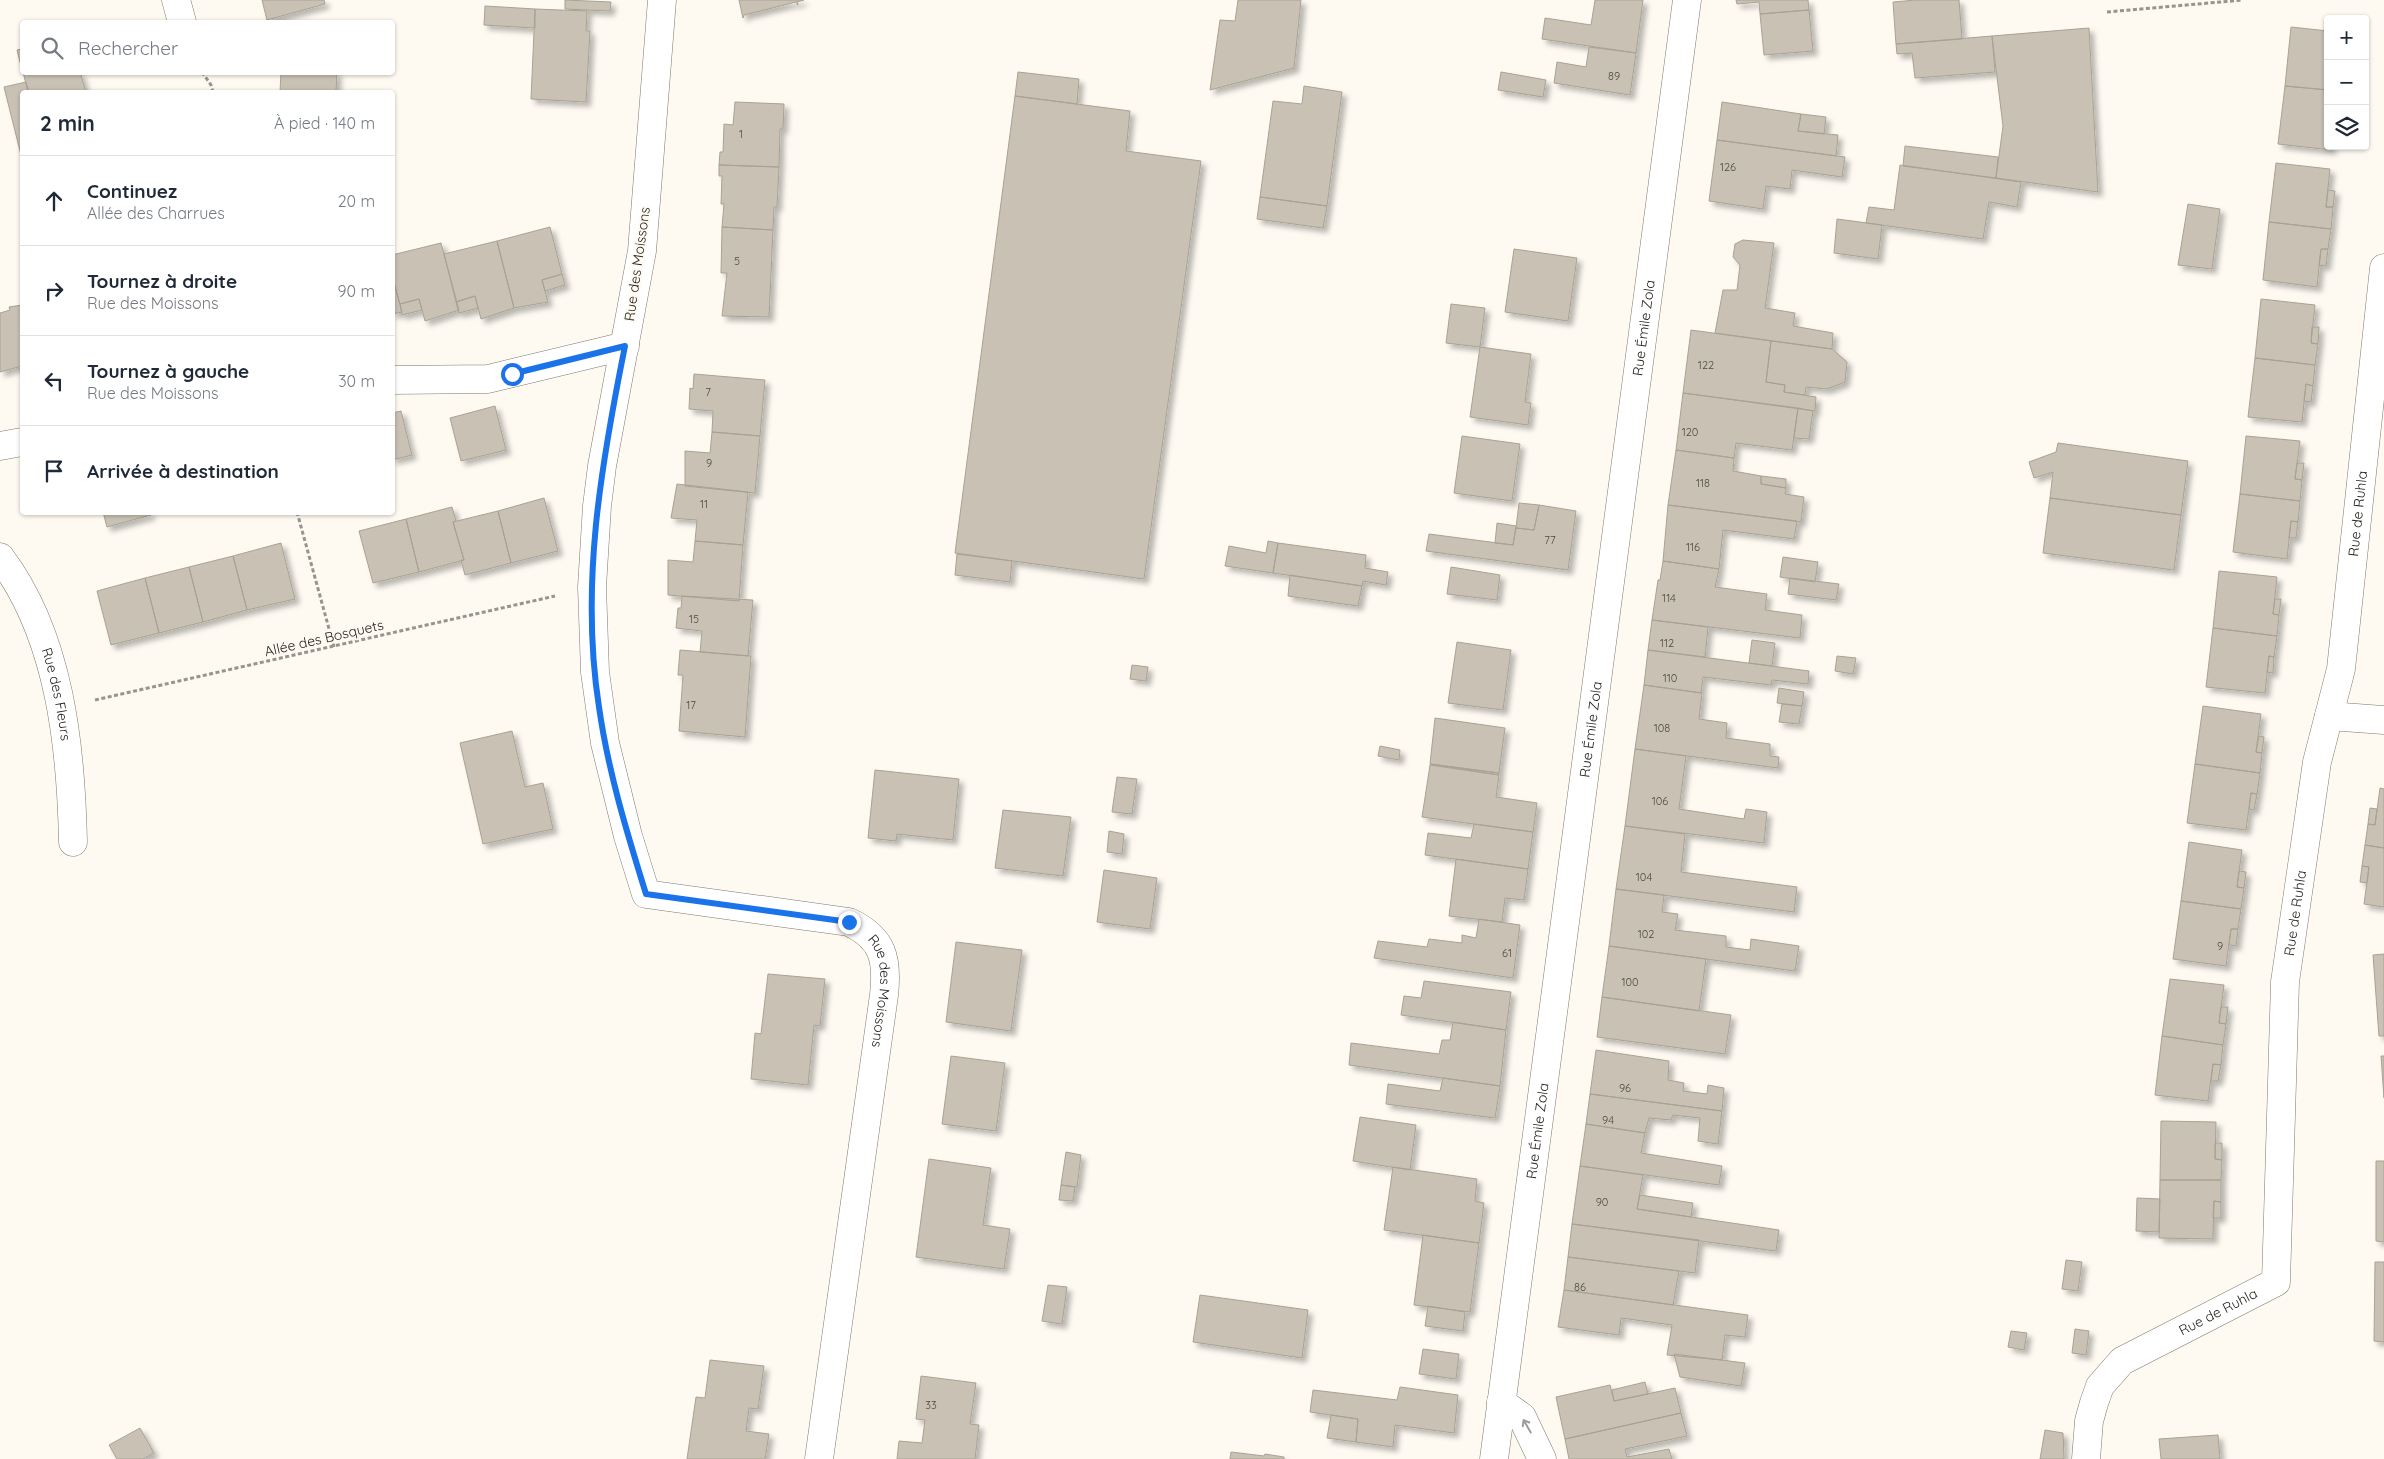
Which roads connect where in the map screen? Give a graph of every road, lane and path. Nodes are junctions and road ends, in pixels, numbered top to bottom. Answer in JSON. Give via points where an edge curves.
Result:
{"nodes":[{"id":1,"x":176,"y":0,"type":"edge"},
{"id":2,"x":662,"y":0,"type":"edge"},
{"id":3,"x":1687,"y":0,"type":"edge"},
{"id":4,"x":2243,"y":0,"type":"edge"},
{"id":5,"x":2107,"y":12,"type":"dead end"},
{"id":6,"x":181,"y":20,"type":"edge"},
{"id":7,"x":204,"y":75,"type":"edge"},
{"id":8,"x":212,"y":90,"type":"edge"},
{"id":9,"x":2384,"y":268,"type":"edge"},
{"id":10,"x":625,"y":346,"type":"junction"},
{"id":11,"x":395,"y":380,"type":"edge"},
{"id":12,"x":20,"y":442,"type":"edge"},
{"id":13,"x":0,"y":446,"type":"edge"},
{"id":14,"x":298,"y":515,"type":"edge"},
{"id":15,"x":0,"y":557,"type":"edge"},
{"id":16,"x":592,"y":587,"type":"junction"},
{"id":17,"x":334,"y":648,"type":"junction"},
{"id":18,"x":60,"y":708,"type":"junction"},
{"id":19,"x":2329,"y":716,"type":"junction"},
{"id":20,"x":2384,"y":720,"type":"edge"},
{"id":21,"x":73,"y":842,"type":"dead end"},
{"id":22,"x":1502,"y":1402,"type":"junction"},
{"id":23,"x":819,"y":1459,"type":"edge"},
{"id":24,"x":1494,"y":1459,"type":"edge"},
{"id":25,"x":1542,"y":1459,"type":"edge"},
{"id":26,"x":2086,"y":1459,"type":"edge"}],
"edges":[{"from":1,"to":6,"type":"street"},
{"from":2,"to":10,"type":"street","name":"Rue des Moissons","via":[[642,251]]},
{"from":3,"to":22,"type":"street","name":"Rue Émile Zola"},
{"from":4,"to":5,"type":"path"},
{"from":7,"to":8,"type":"path"},
{"from":9,"to":19,"type":"street","name":"Rue de Ruhla","via":[[2341,669]]},
{"from":10,"to":11,"type":"street","via":[[488,379]]},
{"from":10,"to":16,"type":"street","name":"Rue des Moissons","via":[[602,466]]},
{"from":12,"to":13,"type":"street"},
{"from":14,"to":17,"type":"path"},
{"from":15,"to":18,"type":"street","name":"Rue des Fleurs","via":[[32,613],[52,672]]},
{"from":16,"to":17,"type":"path","name":"Allée des Bosquets"},
{"from":16,"to":23,"type":"street","name":"Rue des Moissons","via":[[595,672],[605,743],[646,894],[849,922],[864,929],[884,956],[887,974]]},
{"from":17,"to":18,"type":"path","name":"Allée des Bosquets"},
{"from":18,"to":21,"type":"street","name":"Rue des Fleurs","via":[[69,774]]},
{"from":19,"to":20,"type":"street"},
{"from":19,"to":26,"type":"street","name":"Rue de Ruhla","via":[[2317,762],[2285,982],[2276,1282],[2122,1361],[2100,1386],[2089,1421]]},
{"from":22,"to":24,"type":"street","name":"Rue Émile Zola"},
{"from":25,"to":22,"type":"street","one_way":true,"via":[[1522,1417]]}]}
